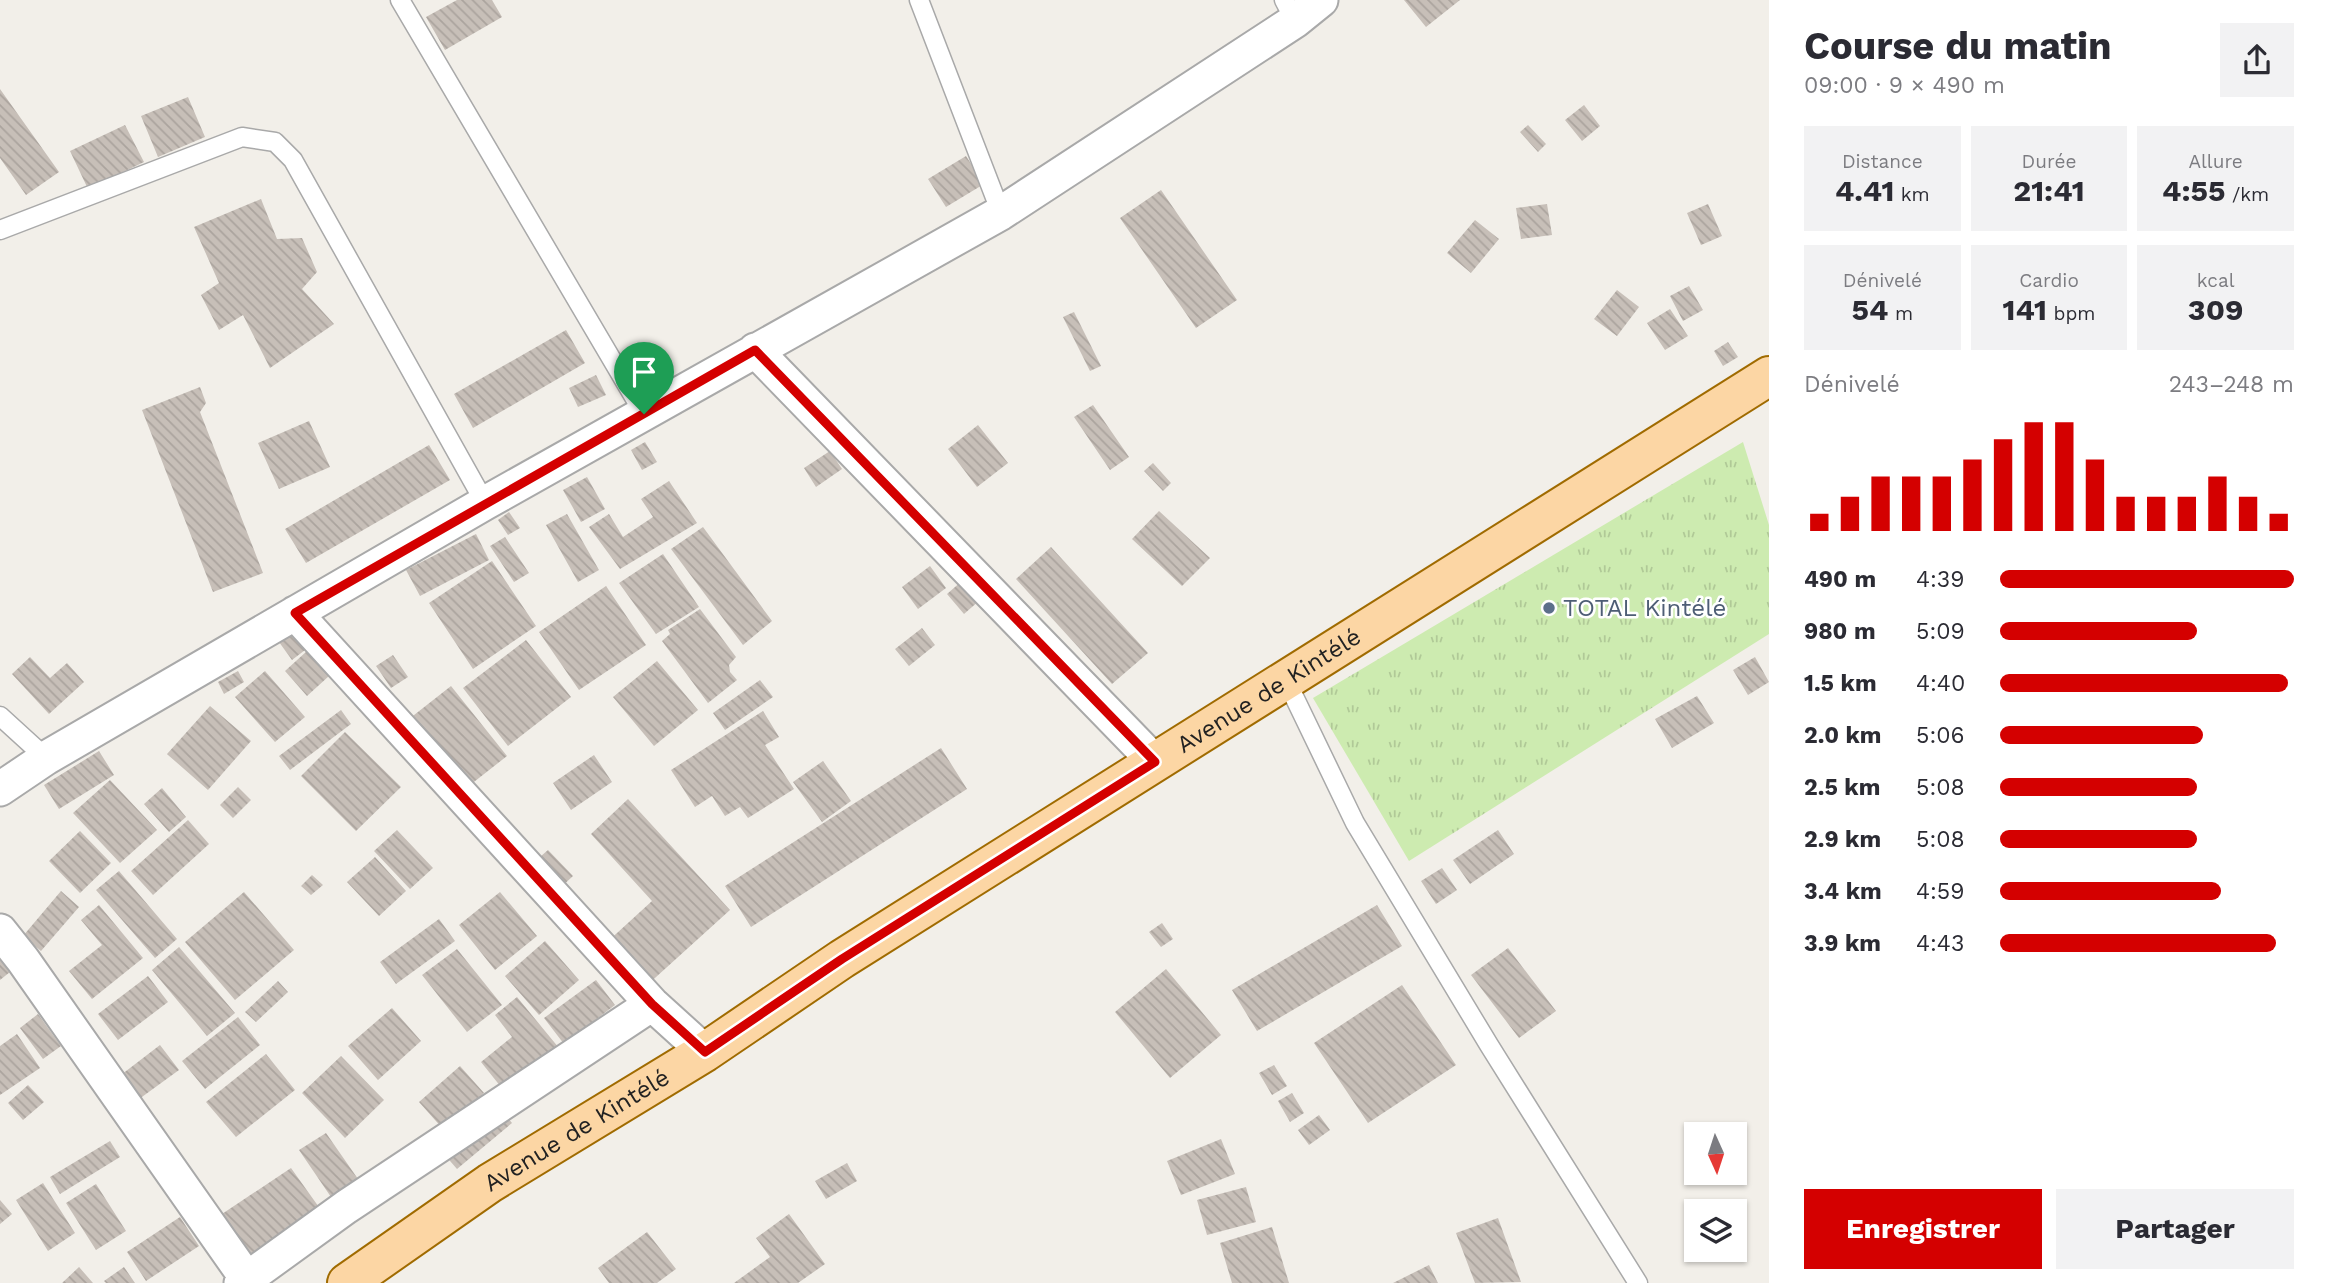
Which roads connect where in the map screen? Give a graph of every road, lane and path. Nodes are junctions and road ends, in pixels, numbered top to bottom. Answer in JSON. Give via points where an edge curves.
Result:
{"nodes":[{"id":1,"x":400,"y":0,"type":"edge"},
{"id":2,"x":919,"y":0,"type":"edge"},
{"id":3,"x":1321,"y":0,"type":"edge"},
{"id":4,"x":1289,"y":11,"type":"edge"},
{"id":5,"x":1001,"y":213,"type":"junction"},
{"id":6,"x":0,"y":230,"type":"edge"},
{"id":7,"x":755,"y":350,"type":"junction"},
{"id":8,"x":1767,"y":386,"type":"edge"},
{"id":9,"x":644,"y":414,"type":"junction"},
{"id":10,"x":485,"y":503,"type":"junction"},
{"id":11,"x":295,"y":613,"type":"junction"},
{"id":12,"x":1286,"y":680,"type":"junction"},
{"id":13,"x":0,"y":716,"type":"edge"},
{"id":14,"x":46,"y":758,"type":"junction"},
{"id":15,"x":1155,"y":762,"type":"junction"},
{"id":16,"x":0,"y":789,"type":"edge"},
{"id":17,"x":0,"y":931,"type":"edge"},
{"id":18,"x":652,"y":1004,"type":"junction"},
{"id":19,"x":705,"y":1052,"type":"junction"},
{"id":20,"x":244,"y":1281,"type":"edge"},
{"id":21,"x":347,"y":1283,"type":"edge"},
{"id":22,"x":1638,"y":1283,"type":"edge"}],
"edges":[{"from":1,"to":9,"type":"lane"},
{"from":2,"to":5,"type":"lane"},
{"from":3,"to":4,"type":"street"},
{"from":4,"to":5,"type":"street"},
{"from":5,"to":7,"type":"street"},
{"from":6,"to":10,"type":"lane","via":[[242,137],[275,142],[293,160]]},
{"from":7,"to":9,"type":"street"},
{"from":7,"to":15,"type":"street"},
{"from":8,"to":12,"type":"main road","name":"Avenue de Kintélé"},
{"from":9,"to":10,"type":"street"},
{"from":10,"to":11,"type":"street"},
{"from":11,"to":14,"type":"street"},
{"from":11,"to":18,"type":"street"},
{"from":12,"to":15,"type":"main road","name":"Avenue de Kintélé"},
{"from":12,"to":22,"type":"lane","via":[[1355,823]]},
{"from":13,"to":14,"type":"lane"},
{"from":14,"to":16,"type":"street"},
{"from":15,"to":19,"type":"main road","name":"Avenue de Kintélé","via":[[842,959]]},
{"from":17,"to":20,"type":"street"},
{"from":18,"to":19,"type":"street"},
{"from":18,"to":20,"type":"street","via":[[346,1206]]},
{"from":19,"to":21,"type":"main road","name":"Avenue de Kintélé","via":[[489,1183]]}]}
